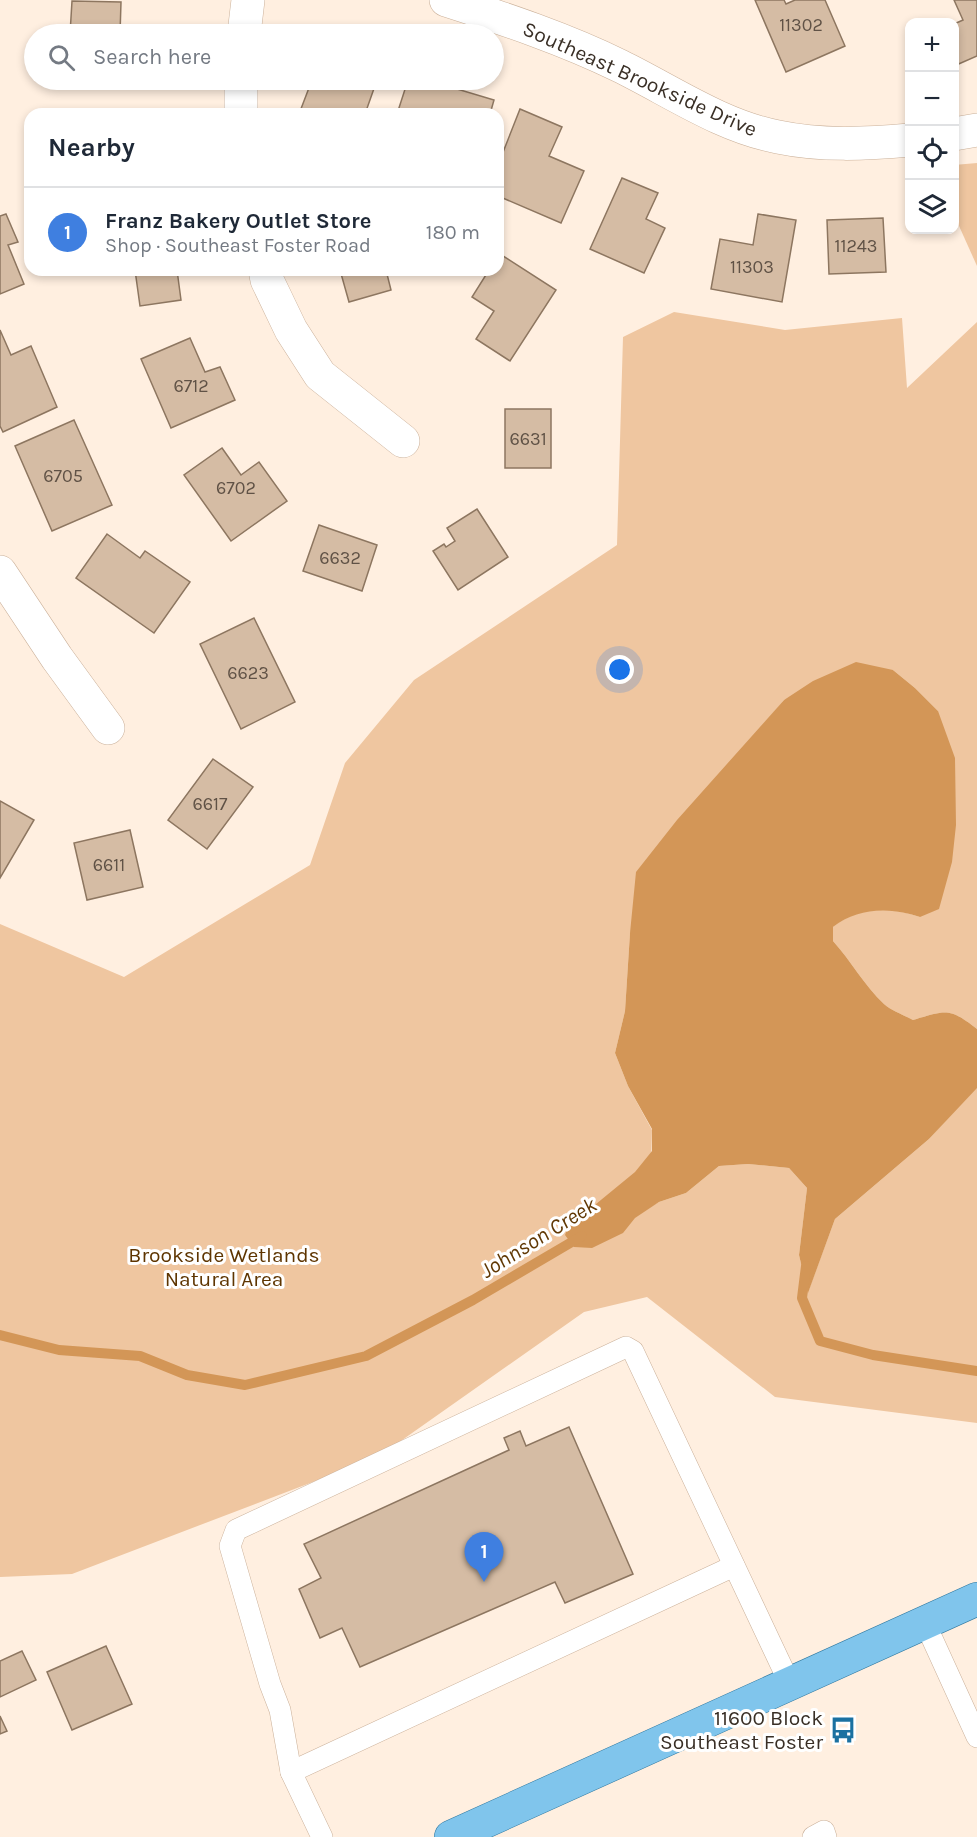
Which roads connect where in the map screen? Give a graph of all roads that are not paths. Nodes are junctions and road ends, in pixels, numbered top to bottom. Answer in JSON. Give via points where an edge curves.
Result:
{"nodes":[{"id":1,"x":248,"y":0,"type":"edge"},
{"id":2,"x":446,"y":0,"type":"edge"},
{"id":3,"x":245,"y":24,"type":"edge"},
{"id":4,"x":241,"y":90,"type":"edge"},
{"id":5,"x":241,"y":108,"type":"edge"},
{"id":6,"x":977,"y":130,"type":"edge"},
{"id":7,"x":959,"y":133,"type":"edge"},
{"id":8,"x":905,"y":140,"type":"edge"},
{"id":9,"x":266,"y":276,"type":"edge"},
{"id":10,"x":403,"y":441,"type":"dead end"},
{"id":11,"x":0,"y":572,"type":"edge"},
{"id":12,"x":108,"y":728,"type":"dead end"},
{"id":13,"x":734,"y":1566,"type":"junction"},
{"id":14,"x":977,"y":1599,"type":"edge"},
{"id":15,"x":925,"y":1623,"type":"junction"},
{"id":16,"x":790,"y":1684,"type":"junction"},
{"id":17,"x":977,"y":1737,"type":"edge"},
{"id":18,"x":291,"y":1772,"type":"junction"},
{"id":19,"x":322,"y":1837,"type":"edge"},
{"id":20,"x":451,"y":1837,"type":"edge"},
{"id":21,"x":813,"y":1837,"type":"edge"},
{"id":22,"x":826,"y":1837,"type":"edge"}],
"edges":[{"from":1,"to":3,"type":"street"},
{"from":2,"to":8,"type":"street","name":"Southeast Brookside Drive","via":[[619,65],[710,113],[766,134],[842,144]]},
{"from":4,"to":5,"type":"street"},
{"from":6,"to":7,"type":"street"},
{"from":9,"to":10,"type":"street","via":[[291,330],[320,375]]},
{"from":11,"to":12,"type":"street"},
{"from":13,"to":16,"type":"lane"},
{"from":13,"to":18,"type":"lane"},
{"from":13,"to":18,"type":"lane","via":[[633,1351],[626,1347],[236,1530],[230,1546],[280,1710]]},
{"from":14,"to":15,"type":"main road"},
{"from":15,"to":16,"type":"main road"},
{"from":15,"to":17,"type":"lane"},
{"from":16,"to":20,"type":"main road"},
{"from":18,"to":19,"type":"lane"},
{"from":21,"to":22,"type":"lane","via":[[824,1831]]}]}
